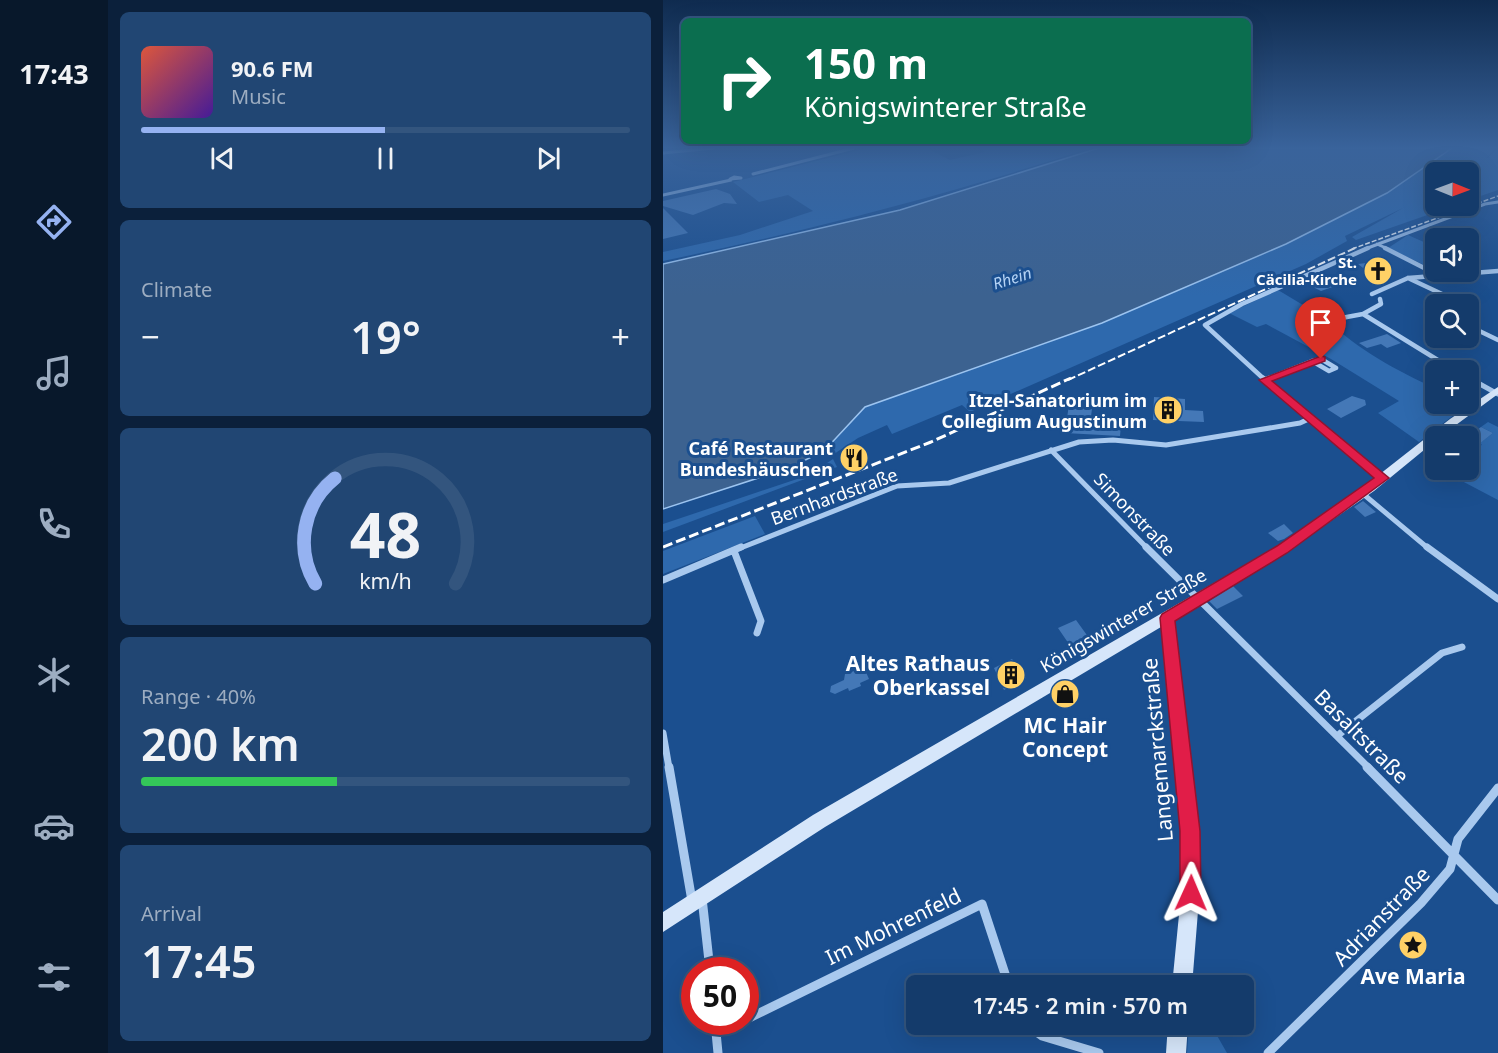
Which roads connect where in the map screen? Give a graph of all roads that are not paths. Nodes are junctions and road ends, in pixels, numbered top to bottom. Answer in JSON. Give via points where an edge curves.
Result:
{"nodes":[{"id":1,"x":1498,"y":202,"type":"edge"},
{"id":2,"x":1377,"y":244,"type":"junction"},
{"id":3,"x":1498,"y":263,"type":"edge"},
{"id":4,"x":1425,"y":268,"type":"edge"},
{"id":5,"x":1497,"y":270,"type":"edge"},
{"id":6,"x":1479,"y":271,"type":"edge"},
{"id":7,"x":1425,"y":276,"type":"edge"},
{"id":8,"x":1408,"y":278,"type":"junction"},
{"id":9,"x":1372,"y":294,"type":"dead end"},
{"id":10,"x":1442,"y":294,"type":"edge"},
{"id":11,"x":1380,"y":299,"type":"dead end"},
{"id":12,"x":1363,"y":314,"type":"junction"},
{"id":13,"x":1336,"y":319,"type":"dead end"},
{"id":14,"x":1479,"y":331,"type":"edge"},
{"id":15,"x":1498,"y":340,"type":"edge"},
{"id":16,"x":1438,"y":360,"type":"edge"},
{"id":17,"x":1312,"y":361,"type":"dead end"},
{"id":18,"x":1264,"y":380,"type":"junction"},
{"id":19,"x":1479,"y":383,"type":"edge"},
{"id":20,"x":1497,"y":392,"type":"edge"},
{"id":21,"x":1311,"y":418,"type":"junction"},
{"id":22,"x":1050,"y":450,"type":"junction"},
{"id":23,"x":1383,"y":478,"type":"junction"},
{"id":24,"x":1362,"y":493,"type":"junction"},
{"id":25,"x":734,"y":551,"type":"junction"},
{"id":26,"x":663,"y":580,"type":"edge"},
{"id":27,"x":1498,"y":599,"type":"edge"},
{"id":28,"x":1198,"y":600,"type":"junction"},
{"id":29,"x":1167,"y":618,"type":"junction"},
{"id":30,"x":757,"y":633,"type":"dead end"},
{"id":31,"x":1462,"y":647,"type":"dead end"},
{"id":32,"x":663,"y":733,"type":"edge"},
{"id":33,"x":1337,"y":736,"type":"junction"},
{"id":34,"x":1498,"y":788,"type":"edge"},
{"id":35,"x":1453,"y":854,"type":"junction"},
{"id":36,"x":1498,"y":900,"type":"edge"},
{"id":37,"x":697,"y":901,"type":"junction"},
{"id":38,"x":663,"y":924,"type":"edge"},
{"id":39,"x":708,"y":957,"type":"edge"},
{"id":40,"x":1005,"y":975,"type":"edge"},
{"id":41,"x":1183,"y":975,"type":"edge"},
{"id":42,"x":759,"y":1013,"type":"edge"},
{"id":43,"x":716,"y":1035,"type":"edge"},
{"id":44,"x":1041,"y":1035,"type":"edge"},
{"id":45,"x":1177,"y":1035,"type":"edge"},
{"id":46,"x":718,"y":1053,"type":"edge"},
{"id":47,"x":1099,"y":1053,"type":"edge"},
{"id":48,"x":1176,"y":1053,"type":"edge"},
{"id":49,"x":1268,"y":1053,"type":"edge"}],
"edges":[{"from":1,"to":2,"type":"street"},
{"from":2,"to":4,"type":"street"},
{"from":2,"to":18,"type":"street","via":[[1242,304],[1205,325]]},
{"from":3,"to":5,"type":"street"},
{"from":5,"to":6,"type":"street"},
{"from":7,"to":8,"type":"street"},
{"from":8,"to":9,"type":"street"},
{"from":8,"to":10,"type":"street"},
{"from":11,"to":12,"type":"street","via":[[1381,304]]},
{"from":12,"to":13,"type":"street"},
{"from":12,"to":16,"type":"street"},
{"from":14,"to":15,"type":"street"},
{"from":17,"to":18,"type":"street"},
{"from":18,"to":21,"type":"street"},
{"from":19,"to":20,"type":"street"},
{"from":20,"to":23,"type":"main road","name":"Königswinterer Straße"},
{"from":21,"to":22,"type":"street","name":"Bernhardstraße","via":[[1166,445],[1091,441]]},
{"from":21,"to":23,"type":"street"},
{"from":22,"to":25,"type":"street","name":"Bernhardstraße","via":[[949,483],[888,489]]},
{"from":22,"to":28,"type":"street","name":"Simonstraße"},
{"from":23,"to":24,"type":"main road","name":"Königswinterer Straße"},
{"from":24,"to":27,"type":"street"},
{"from":24,"to":28,"type":"main road","name":"Königswinterer Straße","via":[[1282,549]]},
{"from":25,"to":26,"type":"street","name":"Bernhardstraße"},
{"from":25,"to":30,"type":"street","via":[[761,621]]},
{"from":28,"to":29,"type":"main road","name":"Königswinterer Straße"},
{"from":28,"to":33,"type":"street","name":"Basaltstraße"},
{"from":29,"to":37,"type":"main road","name":"Königswinterer Straße","via":[[819,821]]},
{"from":29,"to":41,"type":"main road","name":"Langemarckstraße","via":[[1192,874]]},
{"from":31,"to":33,"type":"street","via":[[1442,653]]},
{"from":32,"to":37,"type":"street"},
{"from":33,"to":35,"type":"street","name":"Basaltstraße"},
{"from":34,"to":35,"type":"street","name":"Adrianstraße","via":[[1458,839]]},
{"from":35,"to":36,"type":"street","name":"Basaltstraße"},
{"from":35,"to":49,"type":"street","name":"Adrianstraße","via":[[1450,869],[1421,903]]},
{"from":37,"to":38,"type":"main road","name":"Königswinterer Straße"},
{"from":37,"to":39,"type":"street"},
{"from":40,"to":42,"type":"street","name":"Im Mohrenfeld","via":[[982,904]]},
{"from":43,"to":46,"type":"street"},
{"from":44,"to":47,"type":"street"},
{"from":45,"to":48,"type":"main road"}]}
